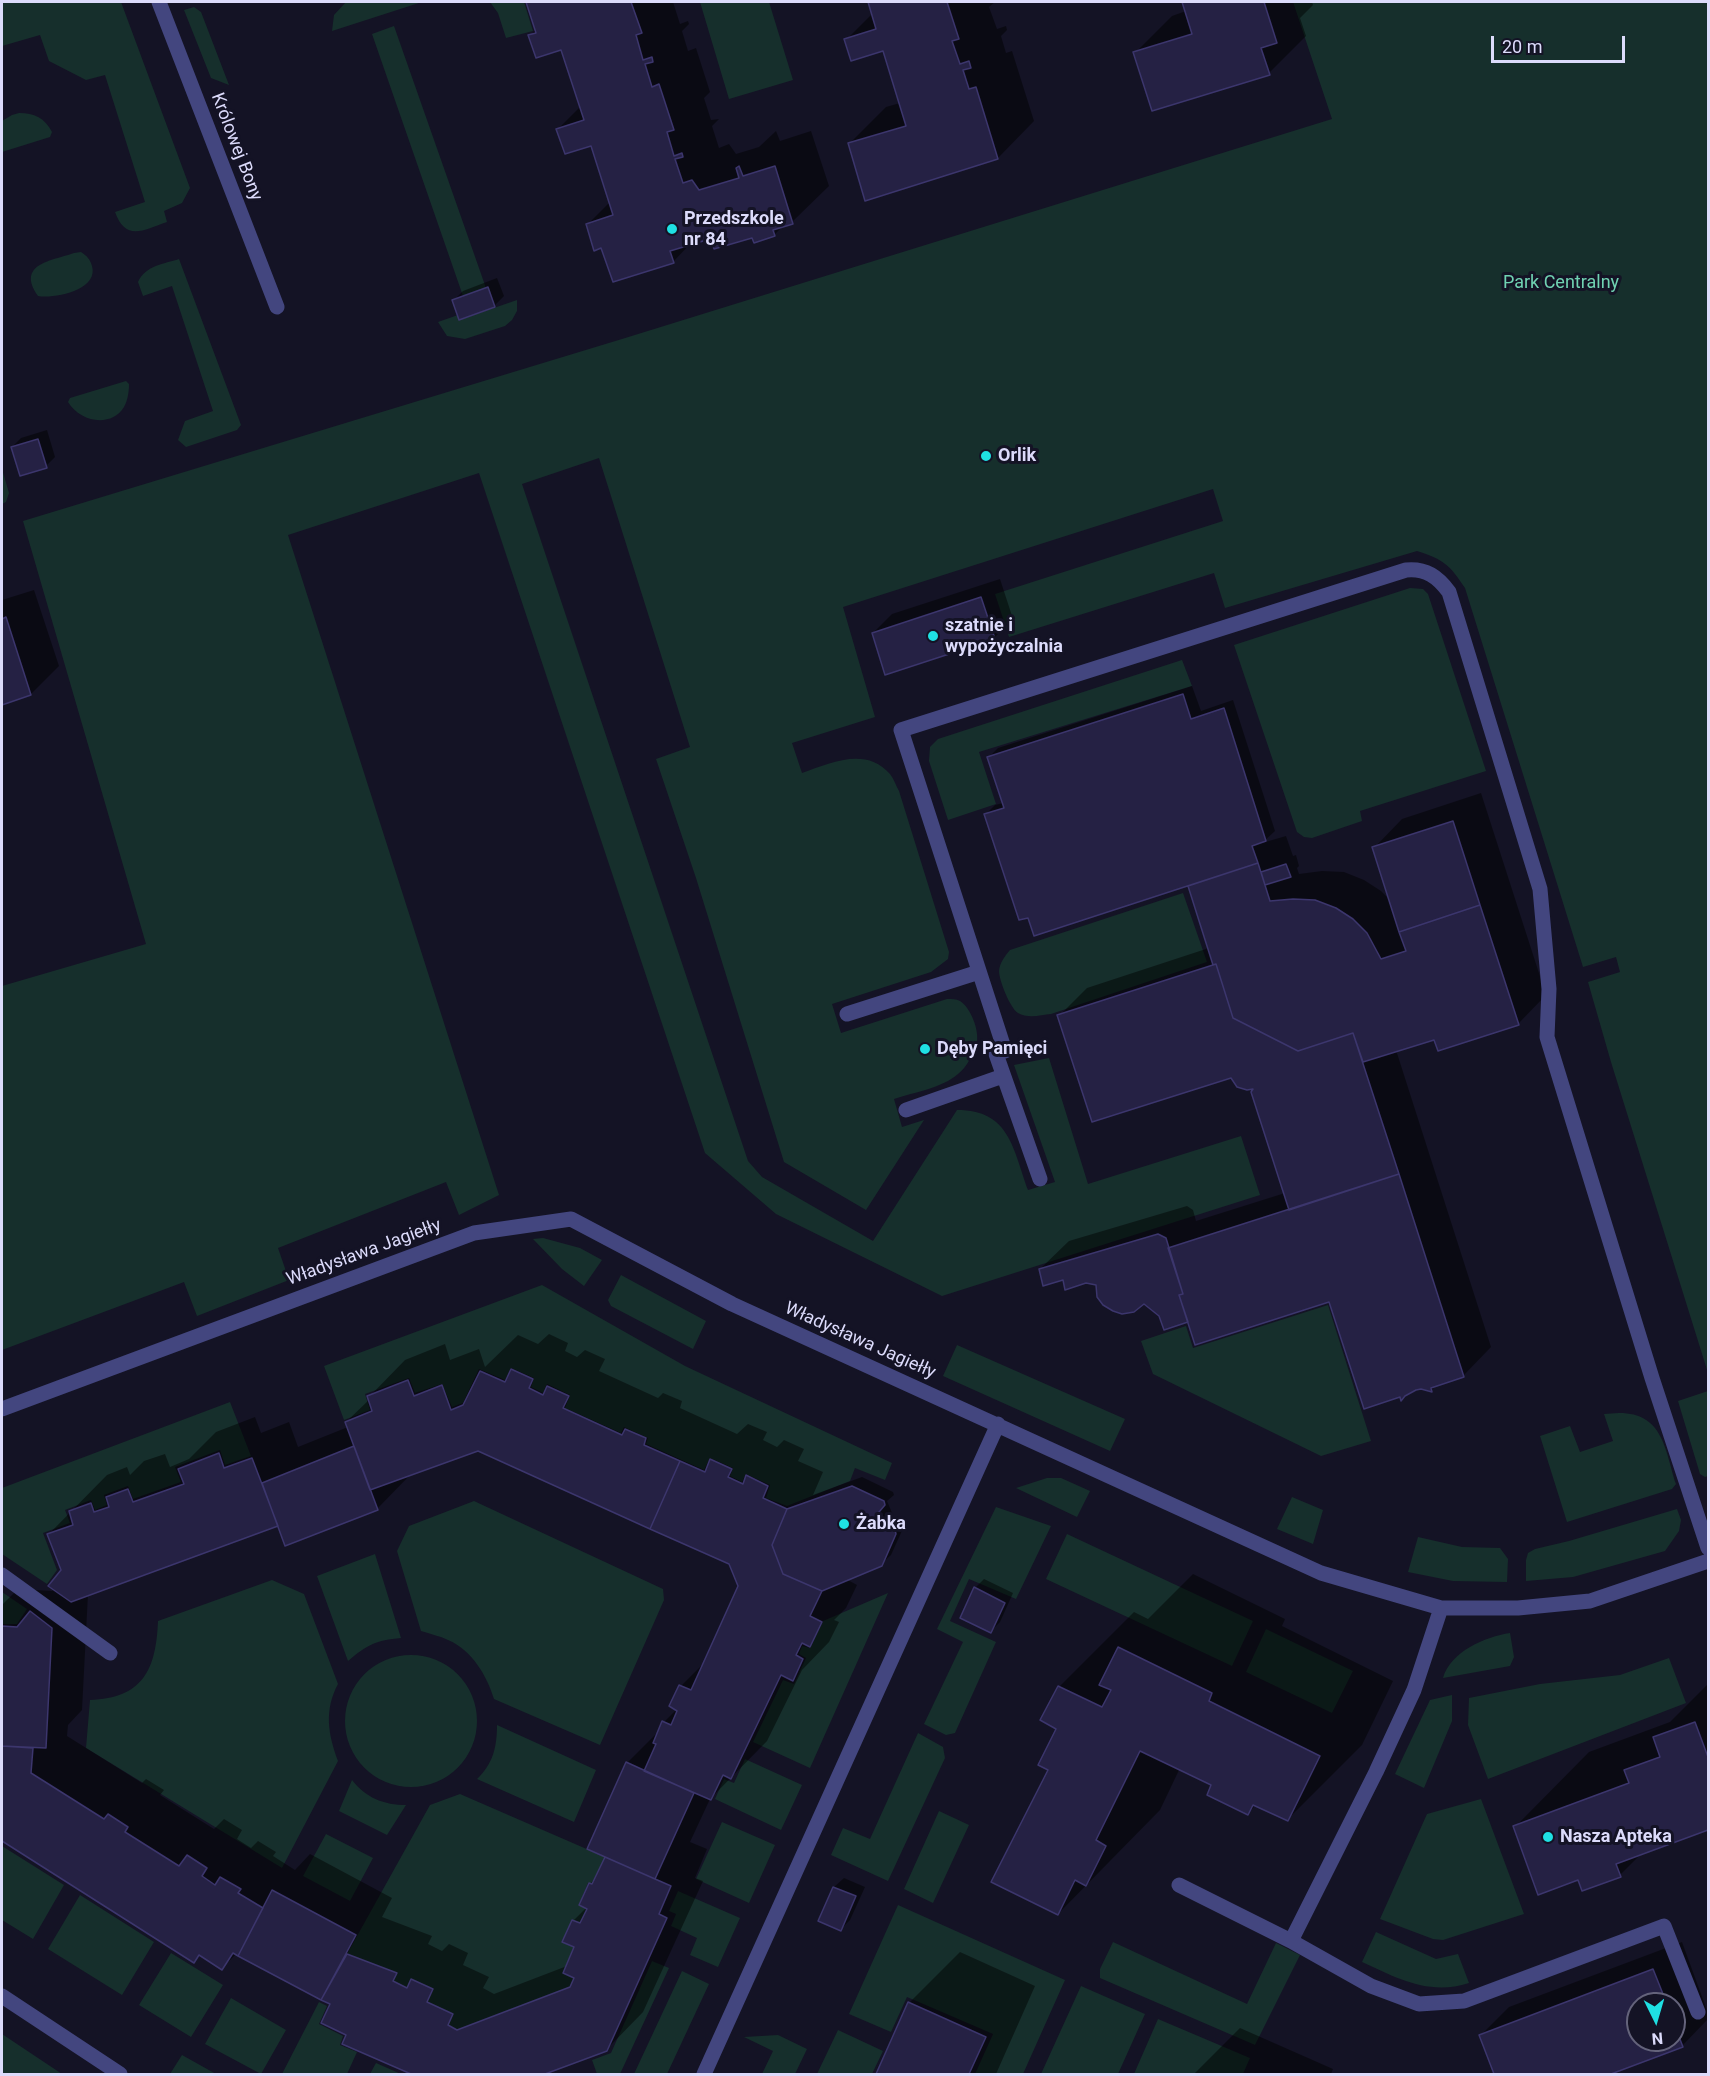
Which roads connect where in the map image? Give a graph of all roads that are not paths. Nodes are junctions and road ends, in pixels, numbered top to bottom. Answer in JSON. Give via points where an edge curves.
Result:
{"nodes":[{"id":1,"x":159,"y":2,"type":"edge"},
{"id":2,"x":277,"y":307,"type":"dead end"},
{"id":3,"x":979,"y":972,"type":"junction"},
{"id":4,"x":847,"y":1014,"type":"dead end"},
{"id":5,"x":1003,"y":1076,"type":"junction"},
{"id":6,"x":906,"y":1110,"type":"dead end"},
{"id":7,"x":1040,"y":1179,"type":"dead end"},
{"id":8,"x":2,"y":1409,"type":"edge"},
{"id":9,"x":998,"y":1424,"type":"junction"},
{"id":10,"x":1708,"y":1548,"type":"edge"},
{"id":11,"x":1708,"y":1562,"type":"edge"},
{"id":12,"x":2,"y":1575,"type":"edge"},
{"id":13,"x":1441,"y":1608,"type":"junction"},
{"id":14,"x":110,"y":1653,"type":"dead end"},
{"id":15,"x":1179,"y":1885,"type":"dead end"},
{"id":16,"x":1291,"y":1941,"type":"junction"},
{"id":17,"x":2,"y":1996,"type":"edge"},
{"id":18,"x":1698,"y":2012,"type":"dead end"},
{"id":19,"x":120,"y":2074,"type":"edge"},
{"id":20,"x":704,"y":2074,"type":"edge"}],
"edges":[{"from":1,"to":2,"type":"street","name":"Królowej Bony"},
{"from":3,"to":4,"type":"street"},
{"from":3,"to":5,"type":"street","via":[[1005,1051],[996,1054]]},
{"from":3,"to":10,"type":"street","via":[[901,730],[1406,570],[1418,569],[1441,581],[1449,592],[1540,889],[1549,989],[1547,1037]]},
{"from":5,"to":6,"type":"street"},
{"from":5,"to":7,"type":"street"},
{"from":8,"to":9,"type":"street","name":"Władysława Jagiełły","via":[[474,1233],[571,1219],[732,1304]]},
{"from":9,"to":13,"type":"street","name":"Władysława Jagiełły","via":[[1321,1574]]},
{"from":9,"to":20,"type":"street"},
{"from":11,"to":13,"type":"street","name":"Władysława Jagiełły","via":[[1590,1601],[1518,1608]]},
{"from":12,"to":14,"type":"street"},
{"from":13,"to":16,"type":"street","via":[[1414,1690]]},
{"from":15,"to":16,"type":"street"},
{"from":16,"to":18,"type":"street","via":[[1371,1986],[1419,2004],[1464,2001],[1664,1926]]},
{"from":17,"to":19,"type":"street"}]}
